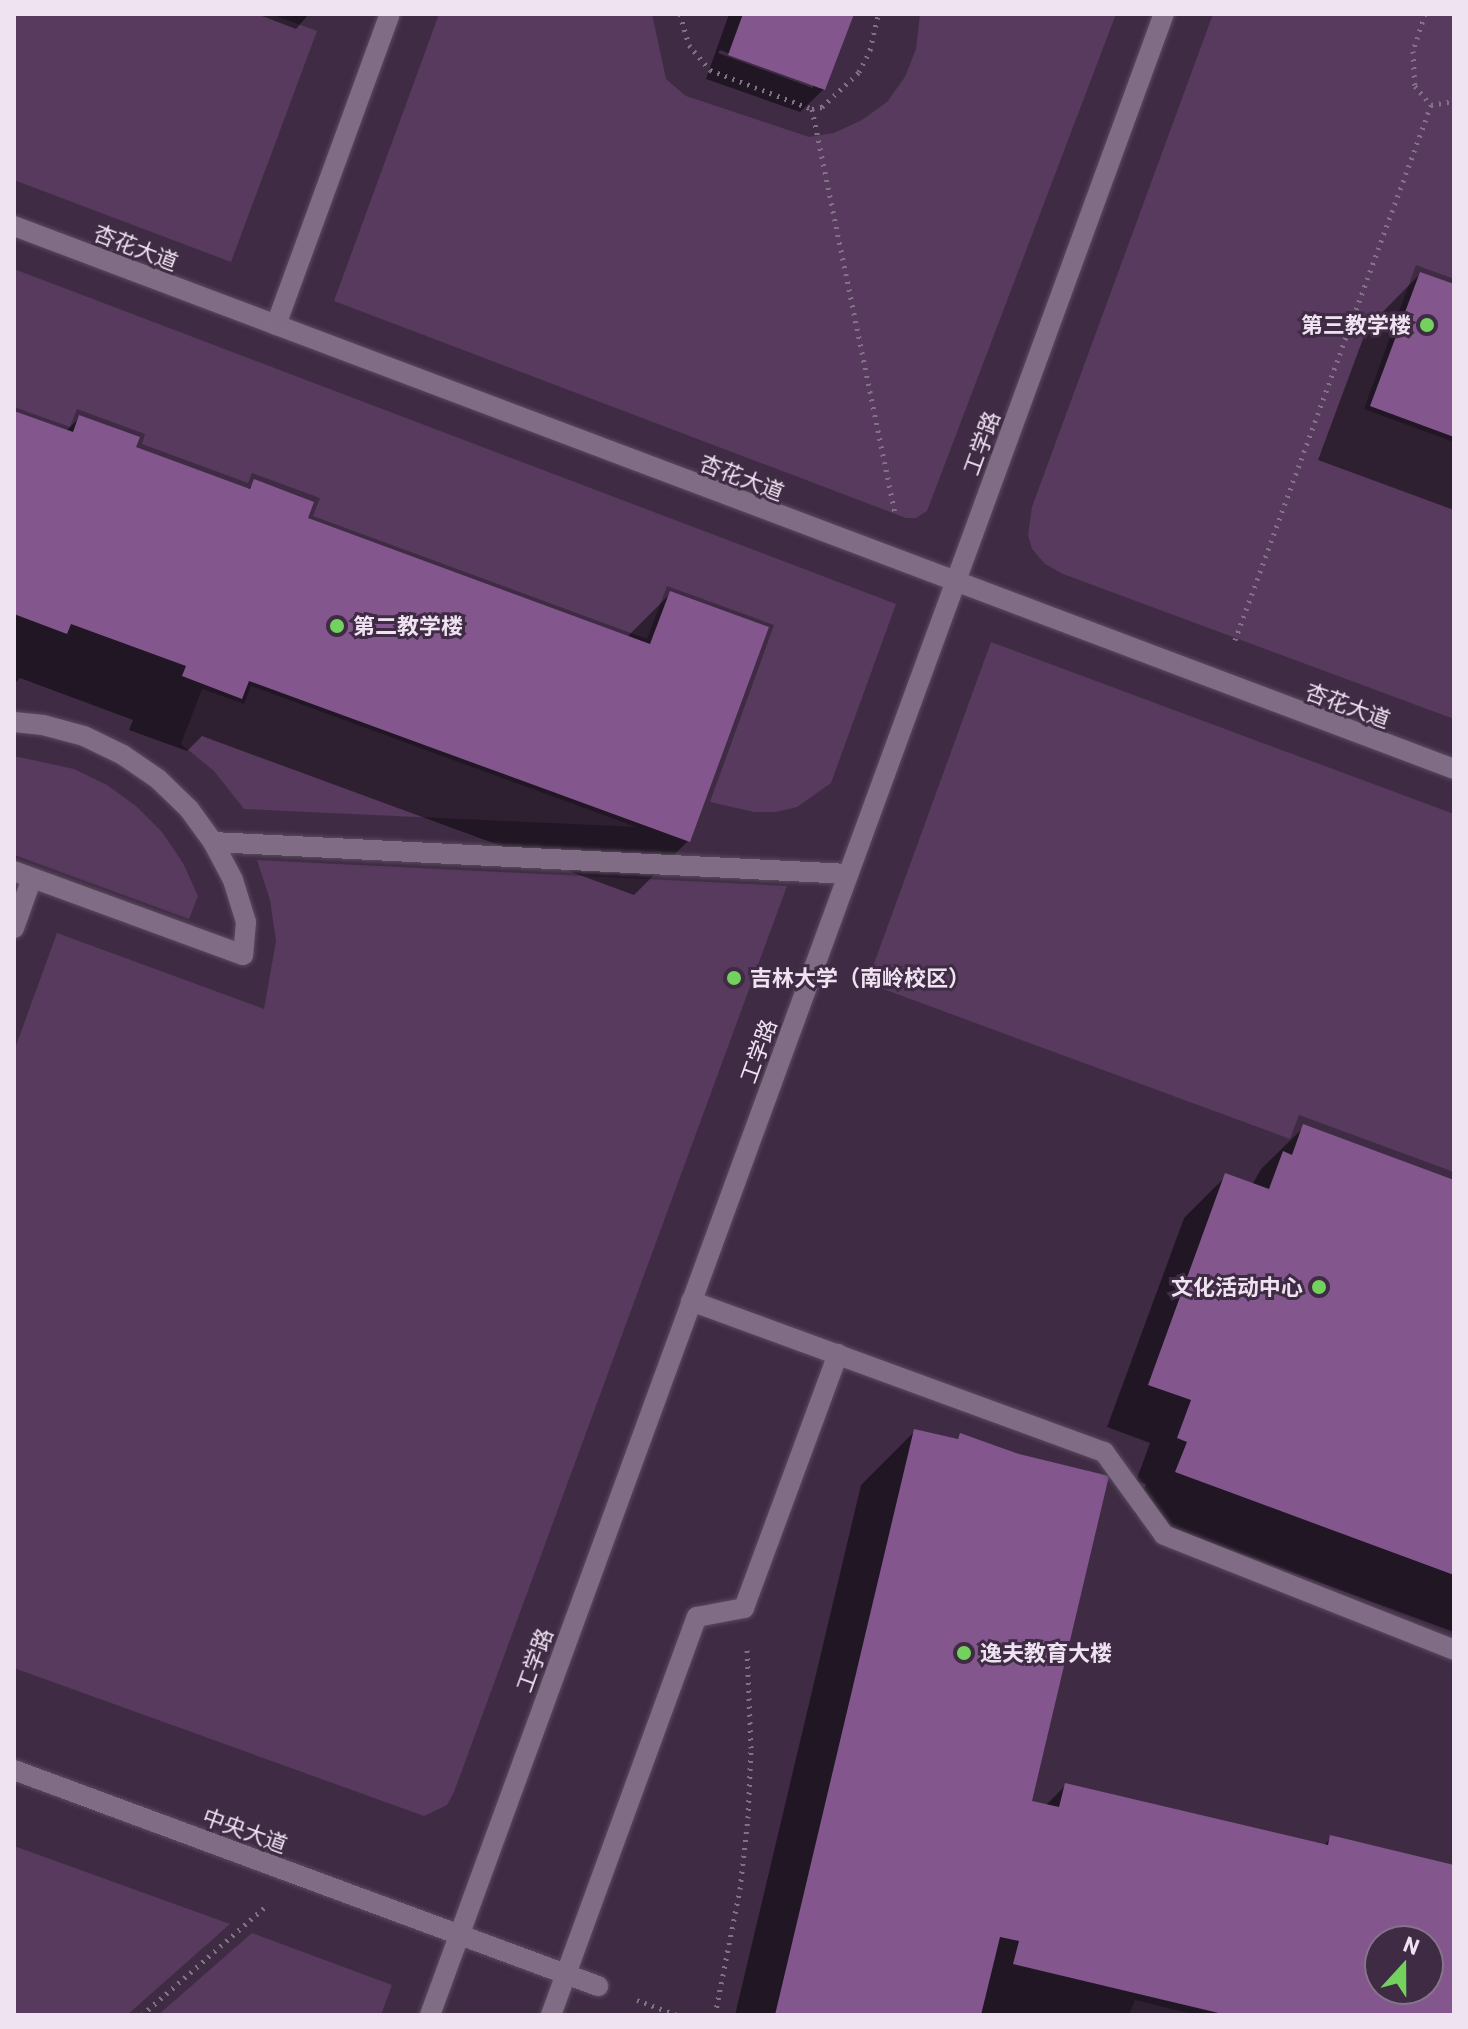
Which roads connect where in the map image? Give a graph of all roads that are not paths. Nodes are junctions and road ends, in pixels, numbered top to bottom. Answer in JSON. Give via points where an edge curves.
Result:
{"nodes":[{"id":1,"x":390,"y":14,"type":"edge"},
{"id":2,"x":1164,"y":14,"type":"edge"},
{"id":3,"x":14,"y":226,"type":"edge"},
{"id":4,"x":276,"y":325,"type":"junction"},
{"id":5,"x":955,"y":584,"type":"junction"},
{"id":6,"x":14,"y":722,"type":"edge"},
{"id":7,"x":1454,"y":769,"type":"edge"},
{"id":8,"x":213,"y":842,"type":"junction"},
{"id":9,"x":23,"y":874,"type":"edge"},
{"id":10,"x":848,"y":874,"type":"junction"},
{"id":11,"x":14,"y":928,"type":"edge"},
{"id":12,"x":691,"y":1301,"type":"junction"},
{"id":13,"x":838,"y":1354,"type":"junction"},
{"id":14,"x":1454,"y":1650,"type":"edge"},
{"id":15,"x":14,"y":1770,"type":"edge"},
{"id":16,"x":459,"y":1935,"type":"junction"},
{"id":17,"x":566,"y":1973,"type":"junction"},
{"id":18,"x":598,"y":1986,"type":"dead end"},
{"id":19,"x":430,"y":2015,"type":"edge"},
{"id":20,"x":551,"y":2015,"type":"edge"}],
"edges":[{"from":1,"to":4,"type":"lane"},
{"from":2,"to":5,"type":"lane","name":"工学路"},
{"from":3,"to":4,"type":"lane","name":"杏花大道"},
{"from":4,"to":5,"type":"lane","name":"杏花大道"},
{"from":5,"to":7,"type":"lane","name":"杏花大道"},
{"from":5,"to":10,"type":"lane","name":"工学路"},
{"from":6,"to":8,"type":"lane","via":[[84,736],[123,755],[158,779]]},
{"from":8,"to":9,"type":"lane","via":[[246,922],[243,955]]},
{"from":8,"to":10,"type":"lane"},
{"from":9,"to":11,"type":"lane"},
{"from":10,"to":12,"type":"lane","name":"工学路"},
{"from":12,"to":13,"type":"lane"},
{"from":12,"to":16,"type":"lane","name":"工学路"},
{"from":13,"to":14,"type":"lane","via":[[1104,1452],[1164,1535]]},
{"from":13,"to":17,"type":"lane","via":[[744,1608],[697,1617]]},
{"from":15,"to":16,"type":"lane","name":"中央大道"},
{"from":16,"to":17,"type":"lane","name":"中央大道"},
{"from":16,"to":19,"type":"lane","name":"工学路"},
{"from":17,"to":18,"type":"lane","name":"中央大道"},
{"from":17,"to":20,"type":"lane"}]}
